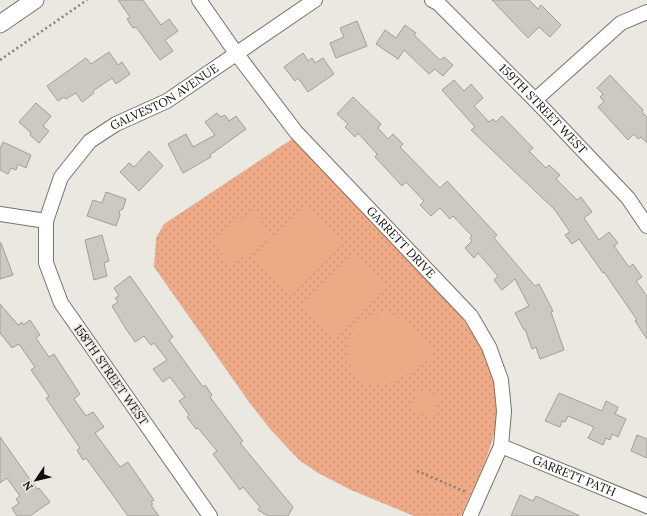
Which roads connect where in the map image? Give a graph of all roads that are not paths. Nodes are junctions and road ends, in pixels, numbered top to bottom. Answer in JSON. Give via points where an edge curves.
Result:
{"nodes":[{"id":1,"x":35,"y":0,"type":"edge"},
{"id":2,"x":199,"y":0,"type":"edge"},
{"id":3,"x":315,"y":0,"type":"edge"},
{"id":4,"x":432,"y":0,"type":"edge"},
{"id":5,"x":647,"y":12,"type":"edge"},
{"id":6,"x":0,"y":24,"type":"edge"},
{"id":7,"x":236,"y":53,"type":"junction"},
{"id":8,"x":535,"y":100,"type":"junction"},
{"id":9,"x":0,"y":214,"type":"edge"},
{"id":10,"x":46,"y":221,"type":"junction"},
{"id":11,"x":647,"y":226,"type":"edge"},
{"id":12,"x":501,"y":446,"type":"junction"},
{"id":13,"x":647,"y":506,"type":"edge"},
{"id":14,"x":210,"y":516,"type":"edge"},
{"id":15,"x":470,"y":516,"type":"edge"}],
"edges":[{"from":1,"to":6,"type":"street"},
{"from":2,"to":7,"type":"street","name":"GARRETT DRIVE"},
{"from":3,"to":7,"type":"street","name":"GALVESTON AVENUE"},
{"from":4,"to":8,"type":"street","name":"159TH STREET WEST","via":[[438,3]]},
{"from":5,"to":8,"type":"street","via":[[621,24]]},
{"from":7,"to":10,"type":"street","name":"GALVESTON AVENUE","via":[[167,101],[116,124],[90,141],[61,177]]},
{"from":7,"to":12,"type":"street","name":"GARRETT DRIVE","via":[[296,132],[471,316],[489,347],[501,380],[504,411]]},
{"from":8,"to":11,"type":"street","name":"159TH STREET WEST","via":[[628,198]]},
{"from":9,"to":10,"type":"street"},
{"from":10,"to":14,"type":"street","name":"158TH STREET WEST","via":[[46,263],[61,303]]},
{"from":12,"to":13,"type":"street","name":"GARRETT PATH"},
{"from":12,"to":15,"type":"street","name":"GARRETT DRIVE"}]}
